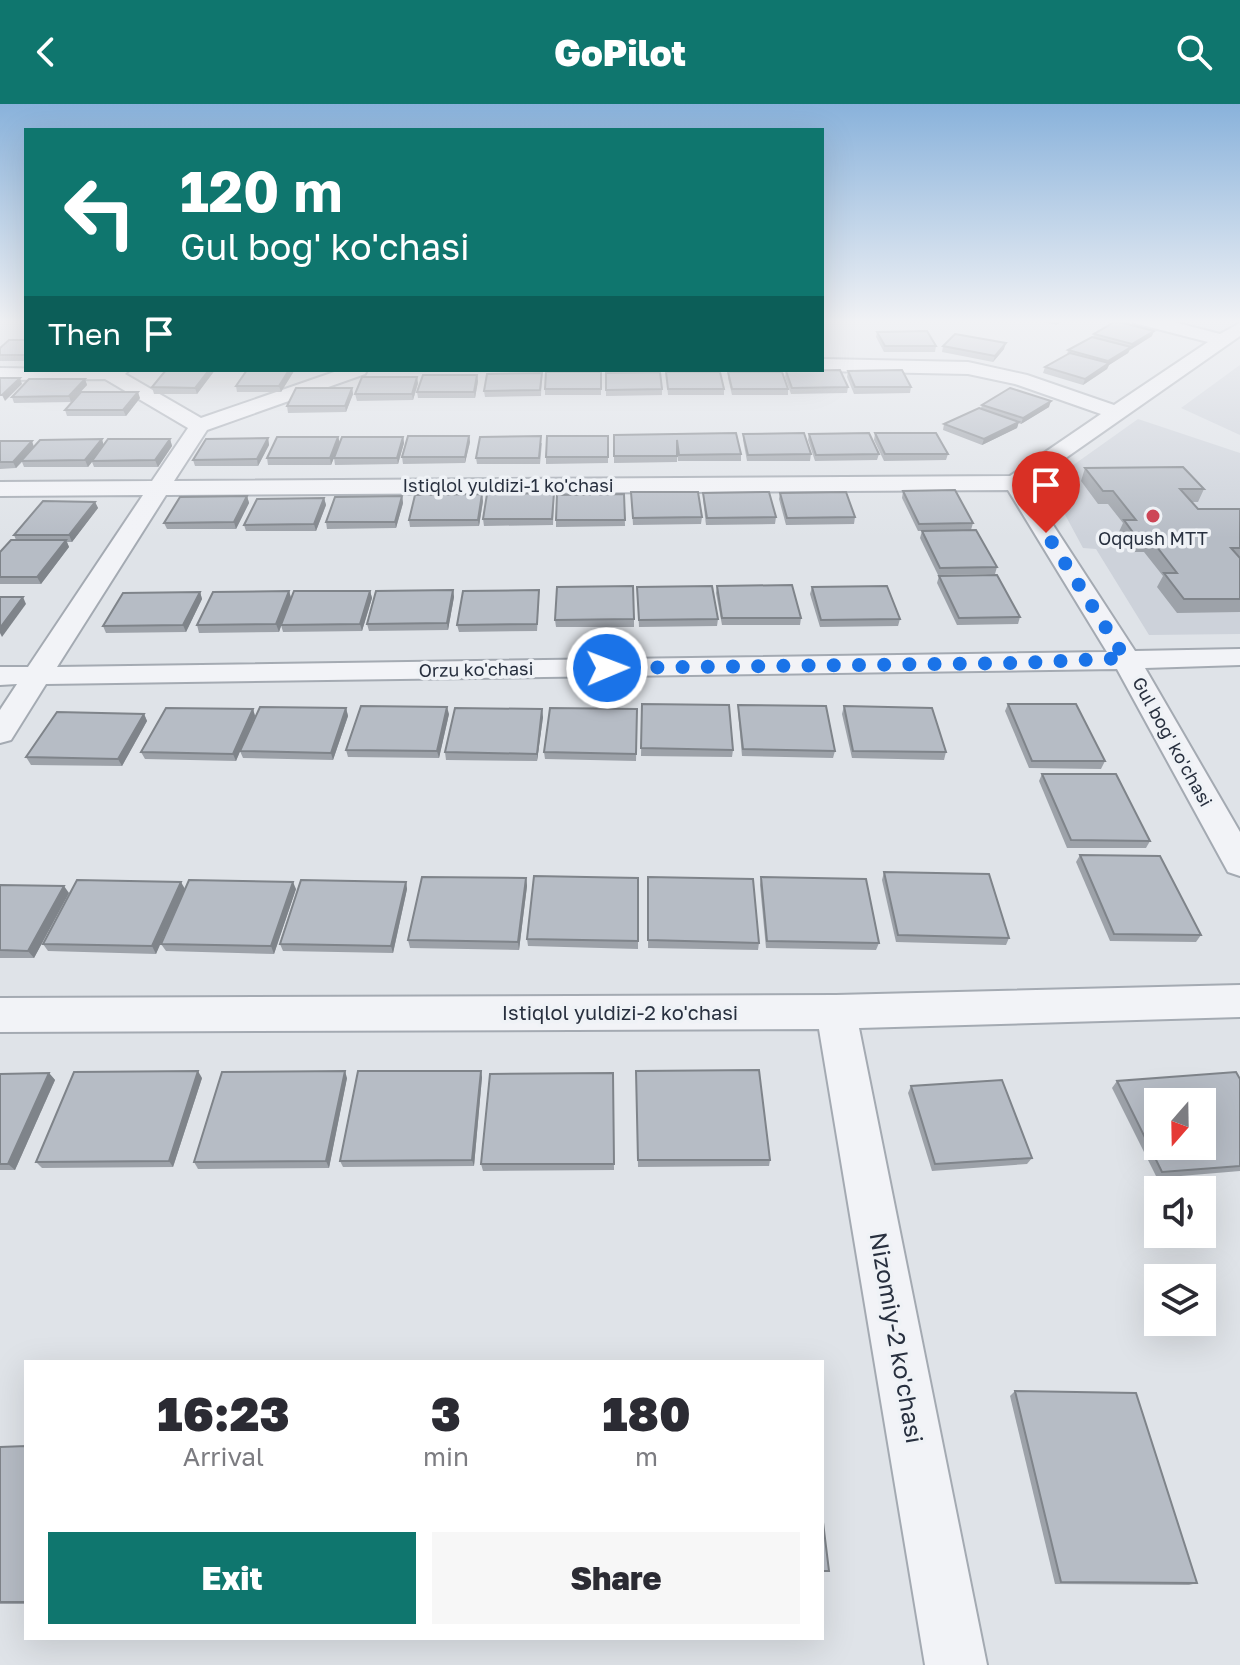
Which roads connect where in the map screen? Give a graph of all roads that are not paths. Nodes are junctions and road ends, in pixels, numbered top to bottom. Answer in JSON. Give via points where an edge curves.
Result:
{"nodes":[{"id":1,"x":146,"y":392,"type":"edge"},
{"id":2,"x":296,"y":392,"type":"edge"},
{"id":3,"x":1057,"y":392,"type":"edge"},
{"id":4,"x":1147,"y":392,"type":"edge"},
{"id":5,"x":1117,"y":413,"type":"junction"},
{"id":6,"x":199,"y":426,"type":"junction"},
{"id":7,"x":1015,"y":483,"type":"junction"},
{"id":8,"x":160,"y":488,"type":"junction"},
{"id":9,"x":0,"y":489,"type":"edge"},
{"id":10,"x":1240,"y":657,"type":"edge"},
{"id":11,"x":1125,"y":658,"type":"junction"},
{"id":12,"x":0,"y":676,"type":"edge"},
{"id":13,"x":35,"y":676,"type":"junction"},
{"id":14,"x":0,"y":733,"type":"edge"},
{"id":15,"x":1240,"y":863,"type":"edge"},
{"id":16,"x":1240,"y":1001,"type":"edge"},
{"id":17,"x":836,"y":1012,"type":"junction"},
{"id":18,"x":0,"y":1015,"type":"edge"},
{"id":19,"x":956,"y":1665,"type":"edge"}],
"edges":[{"from":1,"to":6,"type":"street"},
{"from":2,"to":6,"type":"street"},
{"from":3,"to":5,"type":"street"},
{"from":4,"to":5,"type":"street"},
{"from":5,"to":7,"type":"street"},
{"from":6,"to":8,"type":"street"},
{"from":7,"to":8,"type":"street","name":"Istiqlol yuldizi-1 ko'chasi"},
{"from":7,"to":11,"type":"street","name":"Gul bog' ko'chasi"},
{"from":8,"to":9,"type":"street","name":"Istiqlol yuldizi-1 ko'chasi"},
{"from":8,"to":13,"type":"street"},
{"from":10,"to":11,"type":"street","name":"Orzu ko'chasi"},
{"from":11,"to":13,"type":"street","name":"Orzu ko'chasi"},
{"from":11,"to":15,"type":"street","name":"Gul bog' ko'chasi"},
{"from":12,"to":13,"type":"street","name":"Orzu ko'chasi"},
{"from":13,"to":14,"type":"street"},
{"from":16,"to":17,"type":"street","name":"Istiqlol yuldizi-2 ko'chasi"},
{"from":17,"to":18,"type":"street","name":"Istiqlol yuldizi-2 ko'chasi"},
{"from":17,"to":19,"type":"street","name":"Nizomiy-2 ko'chasi"}]}
